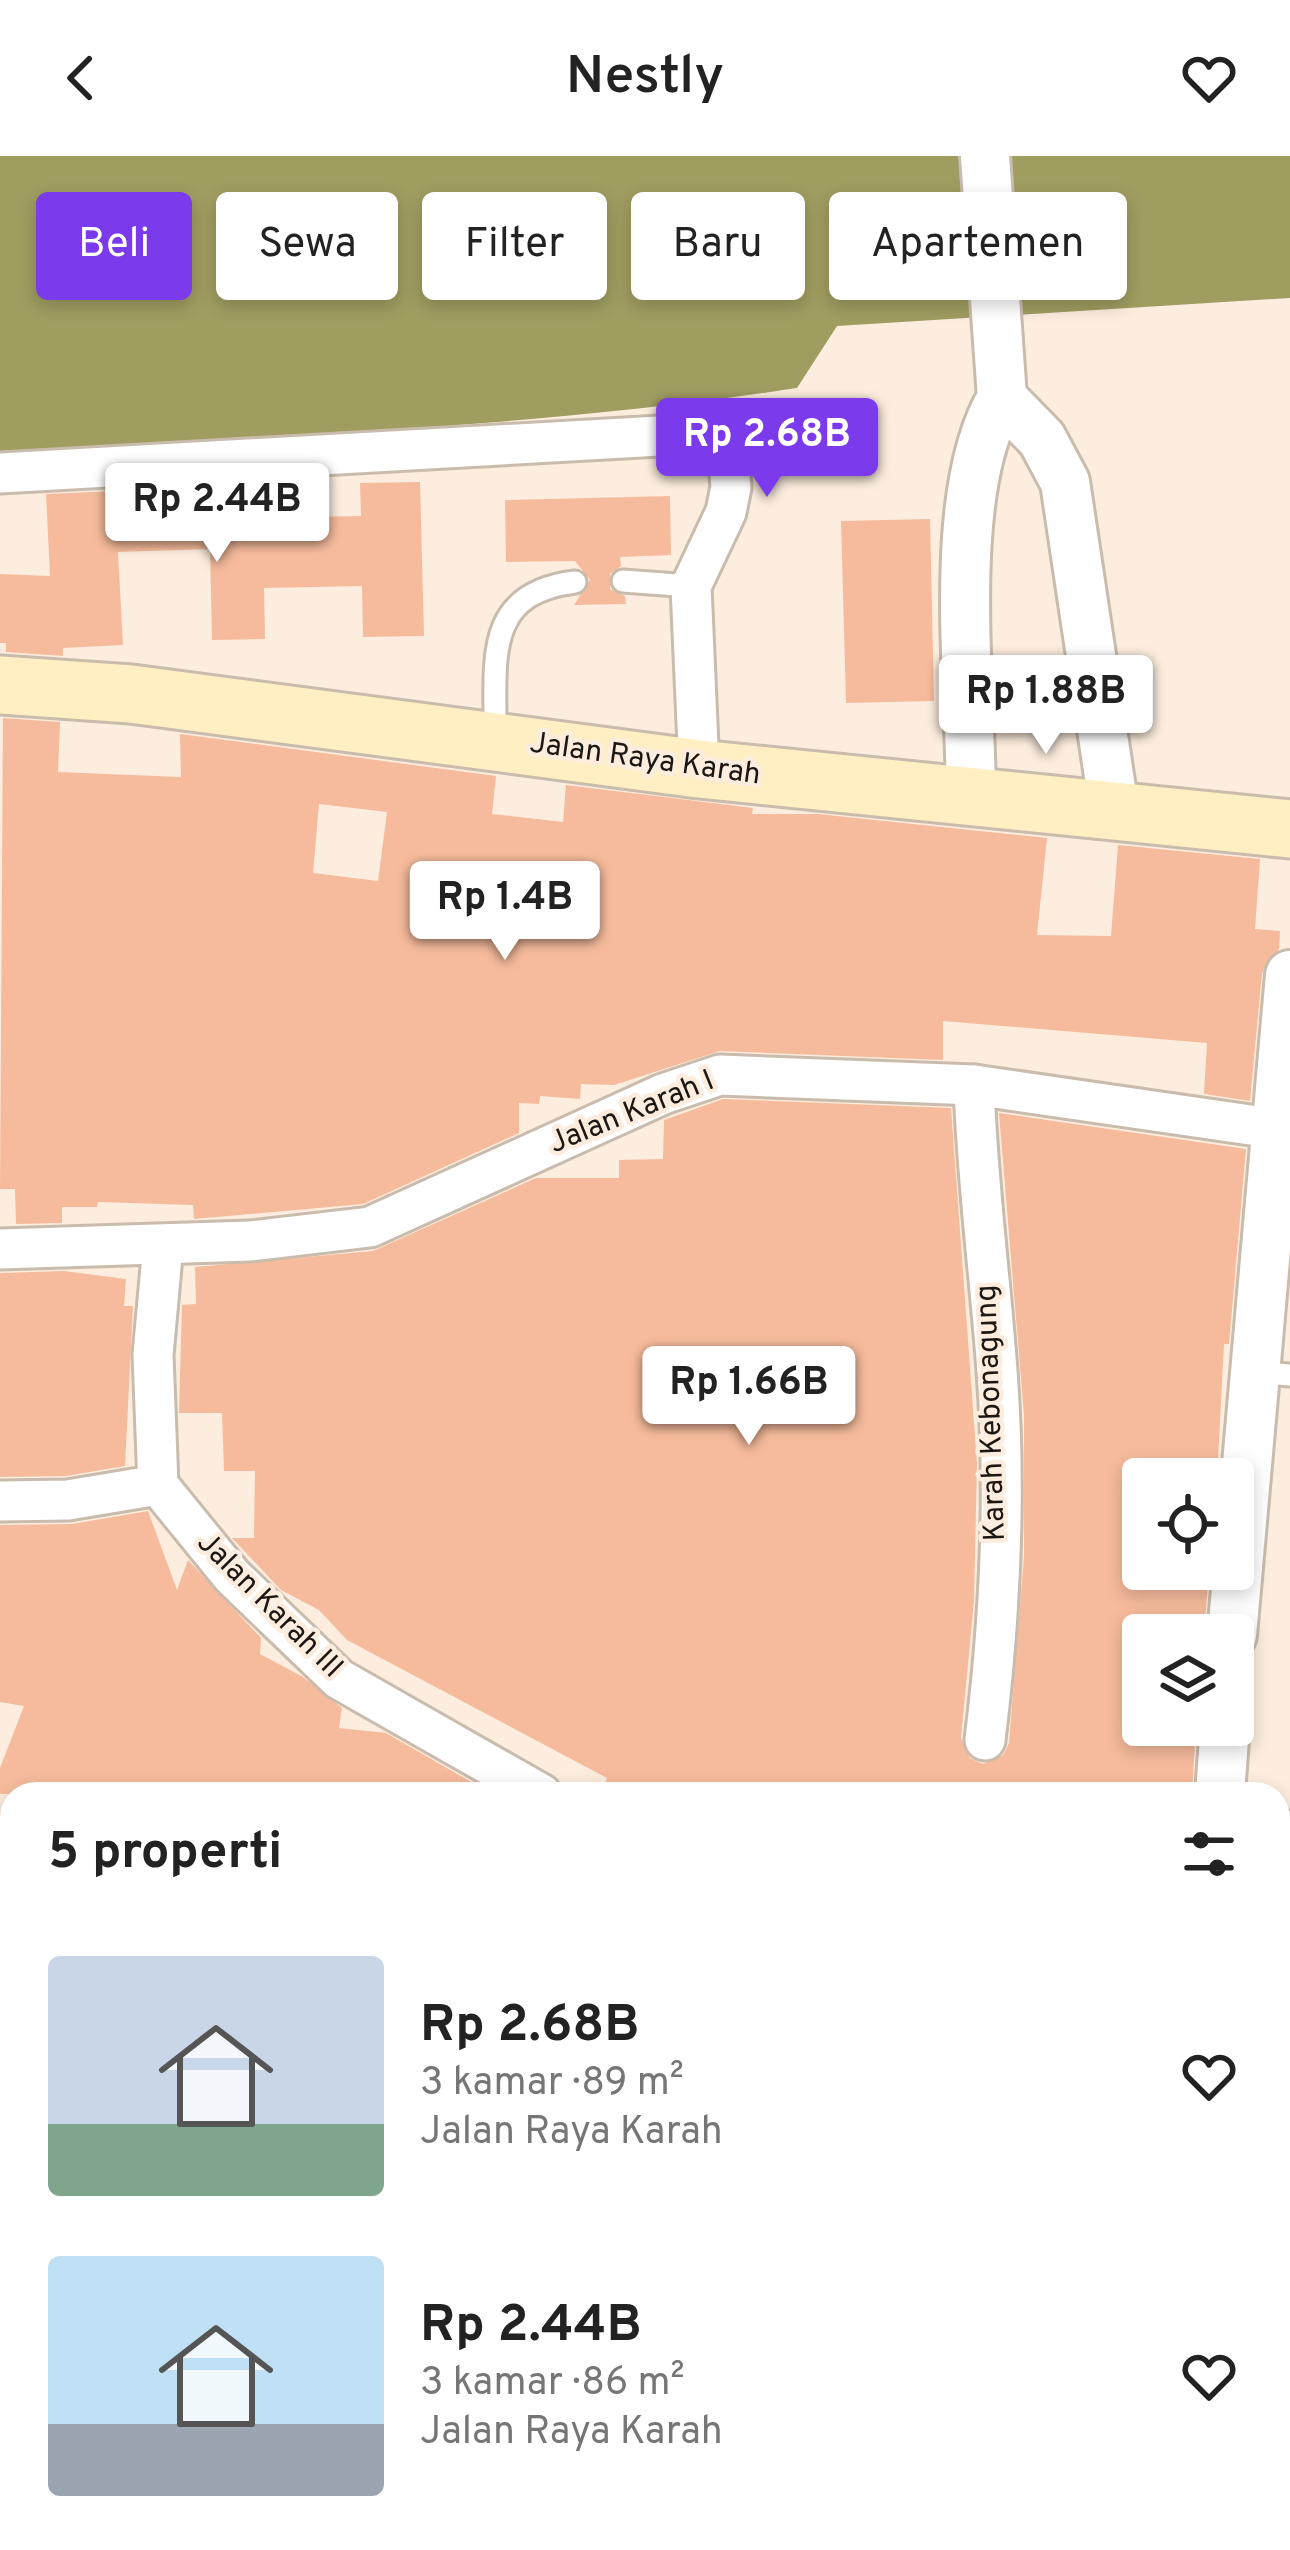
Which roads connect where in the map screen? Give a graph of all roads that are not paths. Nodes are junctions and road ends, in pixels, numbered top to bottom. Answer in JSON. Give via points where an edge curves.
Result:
{"nodes":[{"id":1,"x":986,"y":156,"type":"edge"},
{"id":2,"x":1001,"y":387,"type":"junction"},
{"id":3,"x":0,"y":473,"type":"edge"},
{"id":4,"x":623,"y":581,"type":"dead end"},
{"id":5,"x":574,"y":582,"type":"dead end"},
{"id":6,"x":691,"y":586,"type":"junction"},
{"id":7,"x":0,"y":685,"type":"edge"},
{"id":8,"x":495,"y":739,"type":"junction"},
{"id":9,"x":699,"y":769,"type":"junction"},
{"id":10,"x":971,"y":798,"type":"junction"},
{"id":11,"x":1114,"y":809,"type":"junction"},
{"id":12,"x":1290,"y":829,"type":"edge"},
{"id":13,"x":1290,"y":975,"type":"edge"},
{"id":14,"x":974,"y":1085,"type":"junction"},
{"id":15,"x":1278,"y":1129,"type":"junction"},
{"id":16,"x":163,"y":1245,"type":"junction"},
{"id":17,"x":0,"y":1249,"type":"edge"},
{"id":18,"x":1273,"y":1374,"type":"edge"},
{"id":19,"x":158,"y":1485,"type":"junction"},
{"id":20,"x":0,"y":1501,"type":"edge"},
{"id":21,"x":1235,"y":1614,"type":"edge"},
{"id":22,"x":986,"y":1740,"type":"dead end"},
{"id":23,"x":1224,"y":1746,"type":"edge"},
{"id":24,"x":513,"y":1782,"type":"edge"},
{"id":25,"x":1221,"y":1782,"type":"edge"}],
"edges":[{"from":1,"to":2,"type":"street"},
{"from":2,"to":10,"type":"street","via":[[969,492]]},
{"from":2,"to":11,"type":"street","via":[[1066,482]]},
{"from":3,"to":6,"type":"street","via":[[708,432],[728,451],[731,487]]},
{"from":4,"to":6,"type":"lane"},
{"from":5,"to":8,"type":"lane","via":[[526,593],[505,618]]},
{"from":6,"to":9,"type":"street"},
{"from":7,"to":8,"type":"main road","name":"Jalan Raya Karah"},
{"from":8,"to":9,"type":"main road","name":"Jalan Raya Karah"},
{"from":9,"to":10,"type":"main road","name":"Jalan Raya Karah"},
{"from":10,"to":11,"type":"main road","name":"Jalan Raya Karah"},
{"from":11,"to":12,"type":"main road","name":"Jalan Raya Karah"},
{"from":13,"to":15,"type":"street"},
{"from":14,"to":15,"type":"street","name":"Jalan Karah I"},
{"from":14,"to":16,"type":"street","name":"Jalan Karah I","via":[[720,1075],[370,1227]]},
{"from":14,"to":22,"type":"street","name":"Karah Kebonagung","via":[[999,1476],[997,1645]]},
{"from":15,"to":18,"type":"street"},
{"from":16,"to":17,"type":"street","name":"Jalan Karah I"},
{"from":16,"to":19,"type":"street","via":[[153,1355]]},
{"from":18,"to":21,"type":"street"},
{"from":19,"to":20,"type":"street"},
{"from":19,"to":24,"type":"street","name":"Jalan Karah III","via":[[232,1576],[339,1679]]},
{"from":23,"to":25,"type":"street"}]}
